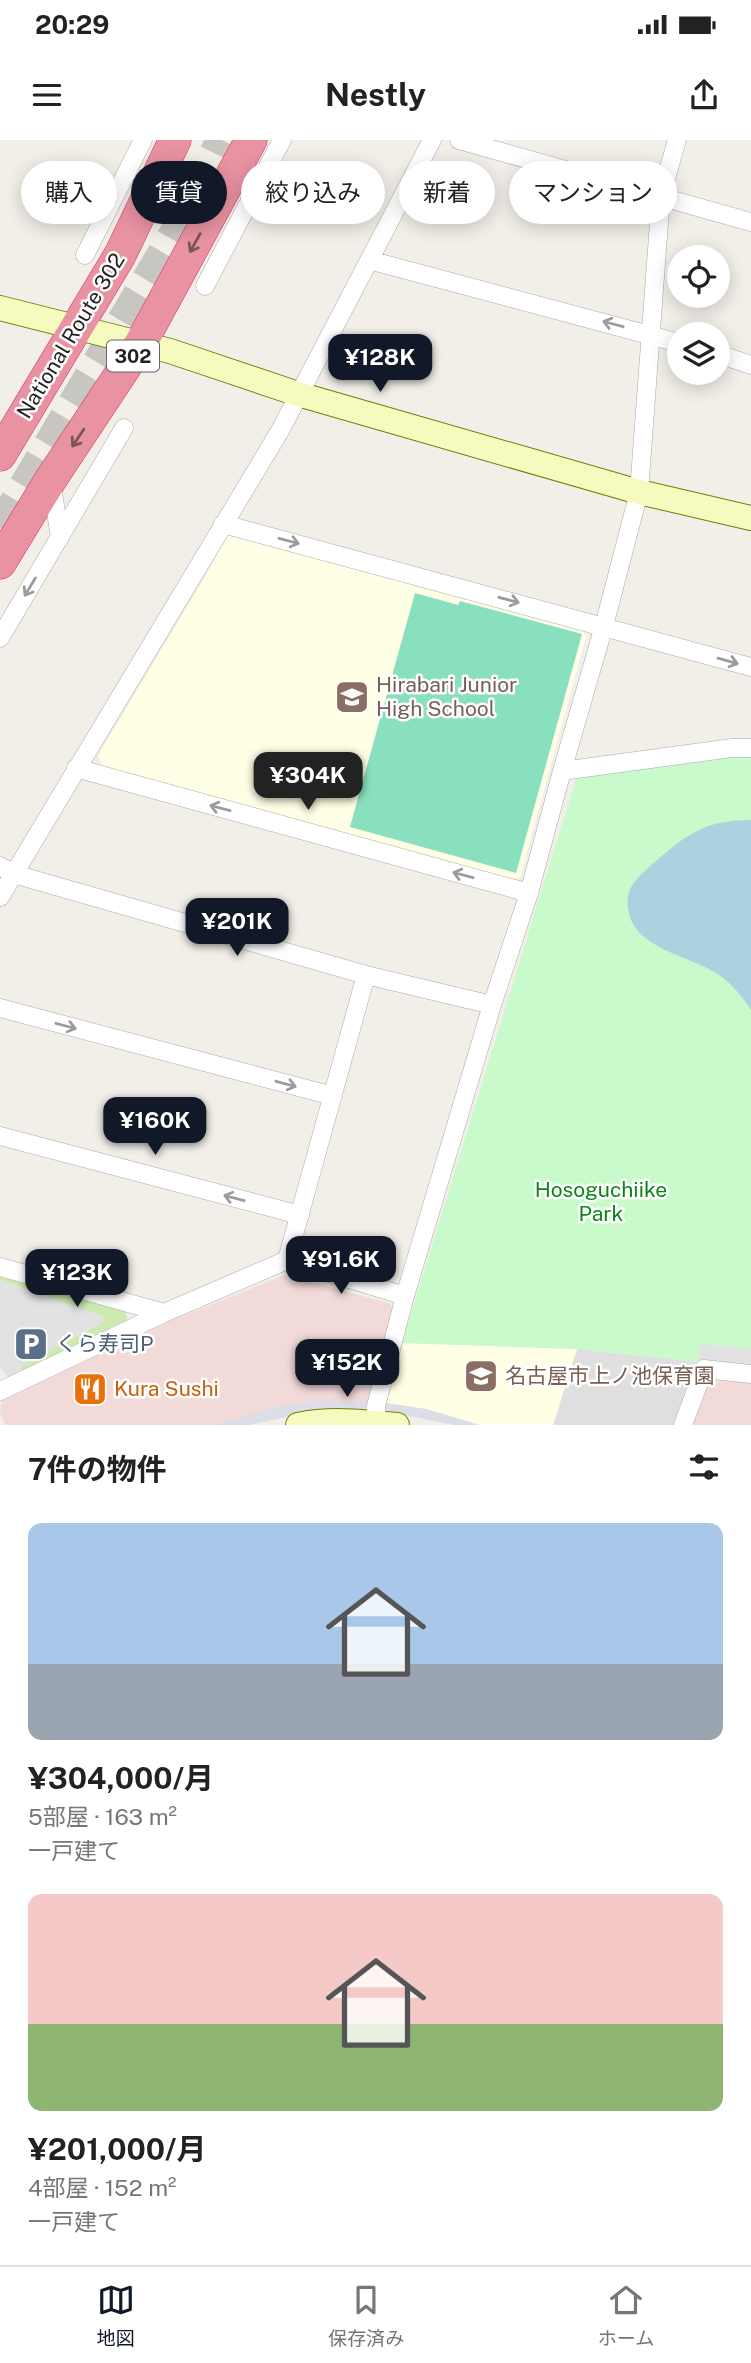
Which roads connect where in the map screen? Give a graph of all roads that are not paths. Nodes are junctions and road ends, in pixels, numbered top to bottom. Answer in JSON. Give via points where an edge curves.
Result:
{"nodes":[{"id":1,"x":143,"y":140,"type":"edge"},
{"id":2,"x":175,"y":140,"type":"edge"},
{"id":3,"x":251,"y":140,"type":"edge"},
{"id":4,"x":281,"y":140,"type":"edge"},
{"id":5,"x":432,"y":140,"type":"edge"},
{"id":6,"x":459,"y":140,"type":"edge"},
{"id":7,"x":677,"y":140,"type":"edge"},
{"id":8,"x":535,"y":161,"type":"edge"},
{"id":9,"x":671,"y":161,"type":"edge"},
{"id":10,"x":117,"y":191,"type":"edge"},
{"id":11,"x":677,"y":201,"type":"edge"},
{"id":12,"x":751,"y":222,"type":"edge"},
{"id":13,"x":100,"y":224,"type":"edge"},
{"id":14,"x":111,"y":224,"type":"edge"},
{"id":15,"x":659,"y":224,"type":"edge"},
{"id":16,"x":85,"y":255,"type":"dead end"},
{"id":17,"x":120,"y":255,"type":"junction"},
{"id":18,"x":369,"y":260,"type":"junction"},
{"id":19,"x":205,"y":286,"type":"dead end"},
{"id":20,"x":0,"y":308,"type":"edge"},
{"id":21,"x":77,"y":329,"type":"junction"},
{"id":22,"x":650,"y":334,"type":"junction"},
{"id":23,"x":667,"y":339,"type":"edge"},
{"id":24,"x":141,"y":343,"type":"junction"},
{"id":25,"x":730,"y":358,"type":"edge"},
{"id":26,"x":751,"y":365,"type":"edge"},
{"id":27,"x":298,"y":394,"type":"junction"},
{"id":28,"x":124,"y":428,"type":"dead end"},
{"id":29,"x":0,"y":455,"type":"edge"},
{"id":30,"x":51,"y":479,"type":"junction"},
{"id":31,"x":639,"y":492,"type":"junction"},
{"id":32,"x":751,"y":518,"type":"edge"},
{"id":33,"x":223,"y":524,"type":"junction"},
{"id":34,"x":60,"y":537,"type":"junction"},
{"id":35,"x":0,"y":563,"type":"edge"},
{"id":36,"x":604,"y":626,"type":"junction"},
{"id":37,"x":0,"y":638,"type":"edge"},
{"id":38,"x":751,"y":667,"type":"edge"},
{"id":39,"x":751,"y":748,"type":"edge"},
{"id":40,"x":76,"y":768,"type":"junction"},
{"id":41,"x":562,"y":771,"type":"junction"},
{"id":42,"x":7,"y":870,"type":"edge"},
{"id":43,"x":529,"y":893,"type":"junction"},
{"id":44,"x":0,"y":897,"type":"edge"},
{"id":45,"x":366,"y":975,"type":"junction"},
{"id":46,"x":492,"y":1005,"type":"junction"},
{"id":47,"x":0,"y":1008,"type":"edge"},
{"id":48,"x":333,"y":1096,"type":"junction"},
{"id":49,"x":0,"y":1136,"type":"edge"},
{"id":50,"x":300,"y":1215,"type":"junction"},
{"id":51,"x":287,"y":1260,"type":"junction"},
{"id":52,"x":0,"y":1267,"type":"edge"},
{"id":53,"x":405,"y":1296,"type":"junction"},
{"id":54,"x":164,"y":1313,"type":"junction"},
{"id":55,"x":751,"y":1374,"type":"edge"},
{"id":56,"x":0,"y":1391,"type":"edge"},
{"id":57,"x":384,"y":1424,"type":"edge"},
{"id":58,"x":299,"y":1425,"type":"edge"},
{"id":59,"x":683,"y":1425,"type":"edge"}],
"edges":[{"from":1,"to":10,"type":"street"},
{"from":2,"to":17,"type":"highway","name":"National Route 302"},
{"from":3,"to":24,"type":"highway","number":"302","one_way":true},
{"from":4,"to":19,"type":"street"},
{"from":5,"to":18,"type":"street"},
{"from":6,"to":8,"type":"street"},
{"from":7,"to":9,"type":"street"},
{"from":11,"to":12,"type":"street"},
{"from":13,"to":16,"type":"street"},
{"from":14,"to":17,"type":"street"},
{"from":15,"to":22,"type":"street"},
{"from":17,"to":21,"type":"highway","name":"National Route 302"},
{"from":22,"to":18,"type":"street","one_way":true},
{"from":18,"to":27,"type":"street"},
{"from":20,"to":21,"type":"street"},
{"from":21,"to":24,"type":"street"},
{"from":21,"to":29,"type":"highway","name":"National Route 302"},
{"from":22,"to":23,"type":"street"},
{"from":22,"to":31,"type":"street"},
{"from":24,"to":27,"type":"street"},
{"from":24,"to":30,"type":"highway","number":"302","one_way":true},
{"from":25,"to":26,"type":"street"},
{"from":27,"to":31,"type":"street"},
{"from":27,"to":33,"type":"street"},
{"from":28,"to":34,"type":"street"},
{"from":30,"to":34,"type":"street"},
{"from":30,"to":35,"type":"highway","number":"302"},
{"from":31,"to":32,"type":"street"},
{"from":31,"to":36,"type":"street"},
{"from":33,"to":36,"type":"street","one_way":true},
{"from":33,"to":40,"type":"street"},
{"from":34,"to":37,"type":"street","one_way":true},
{"from":36,"to":38,"type":"street","one_way":true},
{"from":36,"to":41,"type":"street"},
{"from":39,"to":41,"type":"street"},
{"from":40,"to":42,"type":"street"},
{"from":43,"to":40,"type":"street","one_way":true},
{"from":41,"to":43,"type":"street"},
{"from":42,"to":44,"type":"street"},
{"from":42,"to":45,"type":"street"},
{"from":43,"to":46,"type":"street"},
{"from":45,"to":46,"type":"street"},
{"from":45,"to":48,"type":"street"},
{"from":46,"to":53,"type":"street"},
{"from":47,"to":48,"type":"street","one_way":true},
{"from":48,"to":50,"type":"street"},
{"from":50,"to":49,"type":"street","one_way":true},
{"from":50,"to":51,"type":"street"},
{"from":51,"to":53,"type":"street"},
{"from":51,"to":54,"type":"street"},
{"from":52,"to":54,"type":"street"},
{"from":53,"to":57,"type":"street","via":[[376,1406]]},
{"from":54,"to":56,"type":"street"},
{"from":55,"to":59,"type":"street","via":[[704,1369]]},
{"from":57,"to":58,"type":"street"}]}
